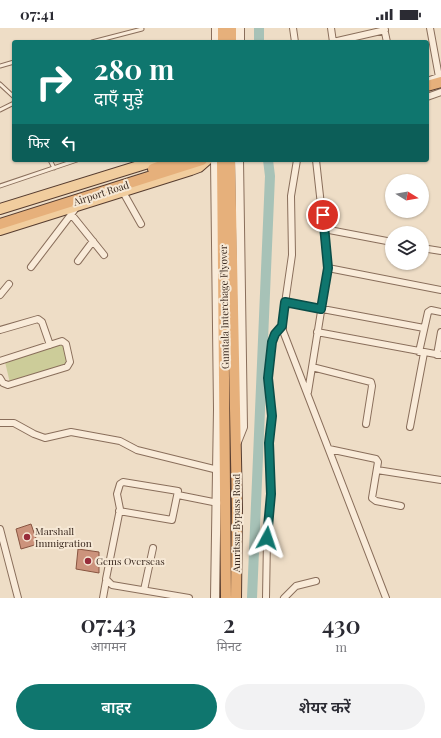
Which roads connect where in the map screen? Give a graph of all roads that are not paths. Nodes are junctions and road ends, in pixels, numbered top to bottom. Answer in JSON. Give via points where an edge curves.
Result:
{"nodes":[{"id":1,"x":142,"y":28,"type":"edge"},
{"id":2,"x":216,"y":28,"type":"edge"},
{"id":3,"x":223,"y":28,"type":"edge"},
{"id":4,"x":232,"y":28,"type":"edge"},
{"id":5,"x":240,"y":28,"type":"edge"},
{"id":6,"x":293,"y":28,"type":"edge"},
{"id":7,"x":331,"y":28,"type":"edge"},
{"id":8,"x":430,"y":28,"type":"edge"},
{"id":9,"x":384,"y":29,"type":"edge"},
{"id":10,"x":99,"y":40,"type":"edge"},
{"id":11,"x":216,"y":40,"type":"edge"},
{"id":12,"x":223,"y":40,"type":"edge"},
{"id":13,"x":231,"y":40,"type":"edge"},
{"id":14,"x":240,"y":40,"type":"edge"},
{"id":15,"x":295,"y":40,"type":"edge"},
{"id":16,"x":333,"y":40,"type":"edge"},
{"id":17,"x":341,"y":40,"type":"edge"},
{"id":18,"x":387,"y":40,"type":"edge"},
{"id":19,"x":12,"y":63,"type":"edge"},
{"id":20,"x":0,"y":66,"type":"edge"},
{"id":21,"x":440,"y":79,"type":"edge"},
{"id":22,"x":429,"y":81,"type":"edge"},
{"id":23,"x":0,"y":84,"type":"edge"},
{"id":24,"x":429,"y":85,"type":"edge"},
{"id":25,"x":429,"y":93,"type":"edge"},
{"id":26,"x":441,"y":93,"type":"edge"},
{"id":27,"x":12,"y":95,"type":"edge"},
{"id":28,"x":429,"y":96,"type":"edge"},
{"id":29,"x":12,"y":104,"type":"edge"},
{"id":30,"x":0,"y":110,"type":"edge"},
{"id":31,"x":51,"y":162,"type":"edge"},
{"id":32,"x":71,"y":162,"type":"edge"},
{"id":33,"x":152,"y":162,"type":"edge"},
{"id":34,"x":172,"y":162,"type":"edge"},
{"id":35,"x":196,"y":162,"type":"edge"},
{"id":36,"x":205,"y":162,"type":"edge"},
{"id":37,"x":215,"y":162,"type":"edge"},
{"id":38,"x":222,"y":162,"type":"edge"},
{"id":39,"x":230,"y":162,"type":"edge"},
{"id":40,"x":240,"y":162,"type":"edge"},
{"id":41,"x":297,"y":162,"type":"edge"},
{"id":42,"x":316,"y":162,"type":"edge"},
{"id":43,"x":54,"y":168,"type":"junction"},
{"id":44,"x":0,"y":186,"type":"edge"},
{"id":45,"x":122,"y":192,"type":"junction"},
{"id":46,"x":0,"y":209,"type":"edge"},
{"id":47,"x":74,"y":211,"type":"junction"},
{"id":48,"x":0,"y":216,"type":"edge"},
{"id":49,"x":0,"y":224,"type":"edge"},
{"id":50,"x":141,"y":224,"type":"dead end"},
{"id":51,"x":324,"y":229,"type":"junction"},
{"id":52,"x":0,"y":230,"type":"edge"},
{"id":53,"x":93,"y":241,"type":"junction"},
{"id":54,"x":385,"y":241,"type":"edge"},
{"id":55,"x":429,"y":249,"type":"edge"},
{"id":56,"x":441,"y":251,"type":"edge"},
{"id":57,"x":104,"y":255,"type":"dead end"},
{"id":58,"x":78,"y":261,"type":"dead end"},
{"id":59,"x":31,"y":267,"type":"dead end"},
{"id":60,"x":328,"y":268,"type":"junction"},
{"id":61,"x":9,"y":284,"type":"dead end"},
{"id":62,"x":441,"y":290,"type":"edge"},
{"id":63,"x":0,"y":295,"type":"edge"},
{"id":64,"x":285,"y":302,"type":"junction"},
{"id":65,"x":321,"y":309,"type":"junction"},
{"id":66,"x":441,"y":312,"type":"edge"},
{"id":67,"x":282,"y":326,"type":"junction"},
{"id":68,"x":424,"y":328,"type":"junction"},
{"id":69,"x":0,"y":330,"type":"edge"},
{"id":70,"x":317,"y":332,"type":"junction"},
{"id":71,"x":441,"y":332,"type":"edge"},
{"id":72,"x":50,"y":345,"type":"junction"},
{"id":73,"x":421,"y":352,"type":"junction"},
{"id":74,"x":439,"y":355,"type":"edge"},
{"id":75,"x":0,"y":361,"type":"edge"},
{"id":76,"x":312,"y":367,"type":"junction"},
{"id":77,"x":0,"y":378,"type":"edge"},
{"id":78,"x":308,"y":394,"type":"junction"},
{"id":79,"x":0,"y":423,"type":"edge"},
{"id":80,"x":366,"y":424,"type":"dead end"},
{"id":81,"x":410,"y":428,"type":"dead end"},
{"id":82,"x":235,"y":447,"type":"junction"},
{"id":83,"x":329,"y":449,"type":"junction"},
{"id":84,"x":221,"y":454,"type":"junction"},
{"id":85,"x":218,"y":470,"type":"junction"},
{"id":86,"x":377,"y":470,"type":"junction"},
{"id":87,"x":441,"y":480,"type":"edge"},
{"id":88,"x":178,"y":495,"type":"junction"},
{"id":89,"x":218,"y":503,"type":"junction"},
{"id":90,"x":401,"y":506,"type":"dead end"},
{"id":91,"x":119,"y":511,"type":"junction"},
{"id":92,"x":0,"y":529,"type":"edge"},
{"id":93,"x":153,"y":548,"type":"dead end"},
{"id":94,"x":106,"y":581,"type":"junction"},
{"id":95,"x":316,"y":581,"type":"dead end"},
{"id":96,"x":144,"y":590,"type":"junction"},
{"id":97,"x":156,"y":595,"type":"edge"},
{"id":98,"x":18,"y":598,"type":"edge"},
{"id":99,"x":103,"y":598,"type":"edge"},
{"id":100,"x":189,"y":598,"type":"edge"},
{"id":101,"x":216,"y":598,"type":"edge"},
{"id":102,"x":226,"y":598,"type":"edge"},
{"id":103,"x":236,"y":598,"type":"edge"},
{"id":104,"x":266,"y":598,"type":"edge"},
{"id":105,"x":284,"y":598,"type":"edge"},
{"id":106,"x":386,"y":598,"type":"edge"}],
"edges":[{"from":1,"to":10,"type":"lane"},
{"from":2,"to":11,"type":"street"},
{"from":3,"to":12,"type":"highway"},
{"from":4,"to":13,"type":"highway"},
{"from":5,"to":14,"type":"street"},
{"from":6,"to":15,"type":"street"},
{"from":7,"to":16,"type":"street"},
{"from":8,"to":21,"type":"street"},
{"from":9,"to":17,"type":"street"},
{"from":9,"to":18,"type":"street"},
{"from":19,"to":20,"type":"lane"},
{"from":21,"to":22,"type":"street"},
{"from":21,"to":24,"type":"highway"},
{"from":23,"to":27,"type":"lane"},
{"from":25,"to":26,"type":"highway"},
{"from":26,"to":28,"type":"street"},
{"from":29,"to":30,"type":"lane"},
{"from":31,"to":43,"type":"lane"},
{"from":32,"to":43,"type":"lane"},
{"from":33,"to":46,"type":"main road"},
{"from":34,"to":48,"type":"highway","name":"Airport Road"},
{"from":35,"to":49,"type":"highway","name":"Airport Road"},
{"from":36,"to":45,"type":"main road","via":[[191,170]]},
{"from":37,"to":84,"type":"street"},
{"from":38,"to":84,"type":"highway","name":"Gumtala Interchage Flyover","via":[[225,432]]},
{"from":39,"to":82,"type":"highway","name":"Gumtala Interchage Flyover"},
{"from":40,"to":82,"type":"street","via":[[243,427]]},
{"from":41,"to":64,"type":"street","via":[[291,196],[292,255]]},
{"from":42,"to":51,"type":"street"},
{"from":43,"to":44,"type":"lane"},
{"from":45,"to":47,"type":"main road"},
{"from":45,"to":50,"type":"street"},
{"from":47,"to":52,"type":"main road"},
{"from":47,"to":53,"type":"street"},
{"from":47,"to":59,"type":"street"},
{"from":51,"to":54,"type":"street"},
{"from":51,"to":60,"type":"street"},
{"from":53,"to":57,"type":"street"},
{"from":53,"to":58,"type":"street"},
{"from":55,"to":56,"type":"street"},
{"from":60,"to":62,"type":"street"},
{"from":60,"to":65,"type":"street"},
{"from":61,"to":63,"type":"street"},
{"from":64,"to":65,"type":"street"},
{"from":64,"to":67,"type":"street"},
{"from":65,"to":68,"type":"street"},
{"from":65,"to":70,"type":"street"},
{"from":66,"to":68,"type":"street","via":[[429,311]]},
{"from":67,"to":78,"type":"street"},
{"from":67,"to":104,"type":"street","via":[[272,342],[268,378],[272,416],[269,443],[271,494]]},
{"from":68,"to":73,"type":"street"},
{"from":69,"to":72,"type":"street","via":[[38,319],[42,322]]},
{"from":70,"to":73,"type":"street"},
{"from":70,"to":76,"type":"street"},
{"from":71,"to":74,"type":"street"},
{"from":72,"to":75,"type":"street"},
{"from":72,"to":77,"type":"street","via":[[65,342],[70,362],[68,366],[8,385]]},
{"from":73,"to":74,"type":"street"},
{"from":73,"to":81,"type":"street"},
{"from":76,"to":78,"type":"street"},
{"from":76,"to":80,"type":"street","via":[[371,382]]},
{"from":78,"to":83,"type":"street"},
{"from":79,"to":85,"type":"street","via":[[14,423],[45,438],[71,432],[120,441],[137,450]]},
{"from":82,"to":103,"type":"highway","name":"Amritsar Bypass Road"},
{"from":83,"to":86,"type":"street","via":[[374,458],[378,462]]},
{"from":83,"to":106,"type":"street"},
{"from":84,"to":85,"type":"street"},
{"from":84,"to":102,"type":"highway","name":"Amritsar Bypass Road"},
{"from":85,"to":89,"type":"street"},
{"from":86,"to":87,"type":"street"},
{"from":86,"to":90,"type":"street","via":[[372,498],[376,502]]},
{"from":88,"to":89,"type":"street"},
{"from":88,"to":91,"type":"street","via":[[172,520]]},
{"from":88,"to":91,"type":"street","via":[[176,490],[122,482],[117,494]]},
{"from":89,"to":101,"type":"street"},
{"from":91,"to":94,"type":"street"},
{"from":92,"to":98,"type":"street"},
{"from":93,"to":96,"type":"street"},
{"from":94,"to":96,"type":"street","via":[[112,585]]},
{"from":94,"to":99,"type":"street"},
{"from":95,"to":105,"type":"street","via":[[296,586]]},
{"from":96,"to":97,"type":"street"},
{"from":97,"to":100,"type":"street"}]}
